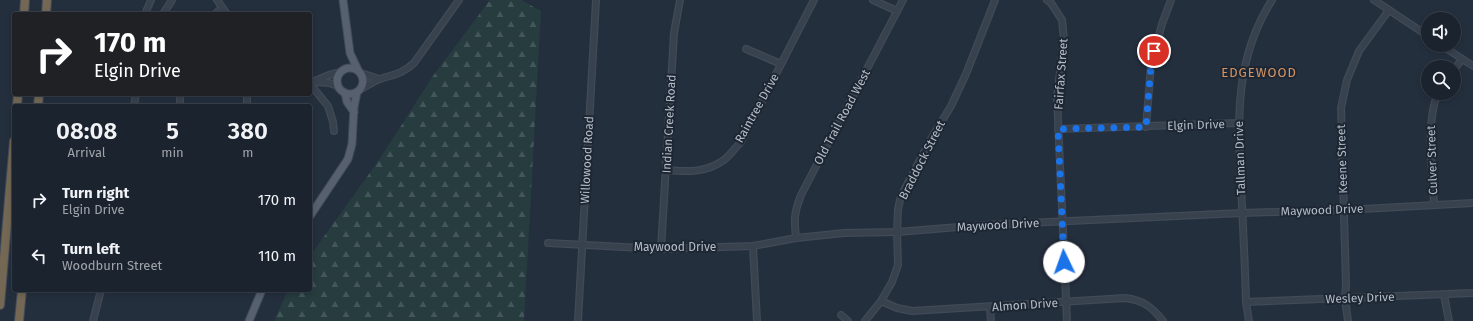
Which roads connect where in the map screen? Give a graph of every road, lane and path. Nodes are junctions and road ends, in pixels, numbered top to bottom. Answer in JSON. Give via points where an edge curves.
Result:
{"nodes":[{"id":1,"x":25,"y":0,"type":"edge"},
{"id":2,"x":47,"y":0,"type":"edge"},
{"id":3,"x":151,"y":0,"type":"edge"},
{"id":4,"x":172,"y":0,"type":"edge"},
{"id":5,"x":217,"y":0,"type":"edge"},
{"id":6,"x":343,"y":0,"type":"edge"},
{"id":7,"x":459,"y":0,"type":"edge"},
{"id":8,"x":596,"y":0,"type":"edge"},
{"id":9,"x":680,"y":0,"type":"edge"},
{"id":10,"x":814,"y":0,"type":"edge"},
{"id":11,"x":873,"y":0,"type":"edge"},
{"id":12,"x":903,"y":0,"type":"edge"},
{"id":13,"x":996,"y":0,"type":"edge"},
{"id":14,"x":1047,"y":0,"type":"edge"},
{"id":15,"x":1171,"y":0,"type":"edge"},
{"id":16,"x":1272,"y":0,"type":"edge"},
{"id":17,"x":1374,"y":0,"type":"edge"},
{"id":18,"x":222,"y":8,"type":"junction"},
{"id":19,"x":1389,"y":10,"type":"junction"},
{"id":20,"x":897,"y":11,"type":"junction"},
{"id":21,"x":24,"y":12,"type":"edge"},
{"id":22,"x":46,"y":12,"type":"edge"},
{"id":23,"x":146,"y":12,"type":"edge"},
{"id":24,"x":164,"y":12,"type":"edge"},
{"id":25,"x":217,"y":12,"type":"edge"},
{"id":26,"x":225,"y":12,"type":"edge"},
{"id":27,"x":1421,"y":31,"type":"edge"},
{"id":28,"x":746,"y":49,"type":"dead end"},
{"id":29,"x":1452,"y":52,"type":"edge"},
{"id":30,"x":350,"y":53,"type":"junction"},
{"id":31,"x":1462,"y":58,"type":"joint"},
{"id":32,"x":781,"y":64,"type":"junction"},
{"id":33,"x":1473,"y":66,"type":"edge"},
{"id":34,"x":342,"y":71,"type":"junction"},
{"id":35,"x":360,"y":72,"type":"junction"},
{"id":36,"x":379,"y":79,"type":"junction"},
{"id":37,"x":312,"y":83,"type":"edge"},
{"id":38,"x":338,"y":86,"type":"junction"},
{"id":39,"x":359,"y":91,"type":"junction"},
{"id":40,"x":344,"y":93,"type":"junction"},
{"id":41,"x":1435,"y":100,"type":"edge"},
{"id":42,"x":354,"y":112,"type":"junction"},
{"id":43,"x":1238,"y":123,"type":"junction"},
{"id":44,"x":1146,"y":127,"type":"junction"},
{"id":45,"x":1058,"y":129,"type":"junction"},
{"id":46,"x":334,"y":131,"type":"dead end"},
{"id":47,"x":12,"y":165,"type":"edge"},
{"id":48,"x":666,"y":170,"type":"junction"},
{"id":49,"x":1473,"y":202,"type":"edge"},
{"id":50,"x":1434,"y":205,"type":"junction"},
{"id":51,"x":1344,"y":210,"type":"junction"},
{"id":52,"x":312,"y":213,"type":"edge"},
{"id":53,"x":1242,"y":213,"type":"junction"},
{"id":54,"x":1062,"y":221,"type":"junction"},
{"id":55,"x":897,"y":232,"type":"junction"},
{"id":56,"x":796,"y":238,"type":"junction"},
{"id":57,"x":548,"y":242,"type":"dead end"},
{"id":58,"x":582,"y":245,"type":"junction"},
{"id":59,"x":754,"y":246,"type":"junction"},
{"id":60,"x":661,"y":249,"type":"junction"},
{"id":61,"x":22,"y":292,"type":"edge"},
{"id":62,"x":100,"y":292,"type":"edge"},
{"id":63,"x":261,"y":292,"type":"edge"},
{"id":64,"x":1473,"y":293,"type":"edge"},
{"id":65,"x":1444,"y":295,"type":"junction"},
{"id":66,"x":1345,"y":298,"type":"junction"},
{"id":67,"x":881,"y":301,"type":"junction"},
{"id":68,"x":1066,"y":302,"type":"junction"},
{"id":69,"x":1246,"y":302,"type":"junction"},
{"id":70,"x":0,"y":306,"type":"edge"},
{"id":71,"x":990,"y":307,"type":"junction"},
{"id":72,"x":841,"y":315,"type":"dead end"},
{"id":73,"x":20,"y":321,"type":"edge"},
{"id":74,"x":93,"y":321,"type":"edge"},
{"id":75,"x":249,"y":321,"type":"edge"},
{"id":76,"x":578,"y":321,"type":"edge"},
{"id":77,"x":757,"y":321,"type":"edge"},
{"id":78,"x":848,"y":321,"type":"edge"},
{"id":79,"x":865,"y":321,"type":"edge"},
{"id":80,"x":992,"y":321,"type":"edge"},
{"id":81,"x":1067,"y":321,"type":"edge"},
{"id":82,"x":1162,"y":321,"type":"edge"},
{"id":83,"x":1249,"y":321,"type":"edge"},
{"id":84,"x":1348,"y":321,"type":"edge"},
{"id":85,"x":1449,"y":321,"type":"edge"}],
"edges":[{"from":1,"to":21,"type":"highway"},
{"from":2,"to":22,"type":"highway"},
{"from":3,"to":23,"type":"street"},
{"from":4,"to":24,"type":"street"},
{"from":5,"to":18,"type":"street"},
{"from":6,"to":30,"type":"main road"},
{"from":7,"to":36,"type":"street","via":[[407,70]]},
{"from":8,"to":58,"type":"street","name":"Willowood Road"},
{"from":9,"to":48,"type":"street","name":"Indian Creek Road","via":[[674,33]]},
{"from":10,"to":32,"type":"street","name":"Raintree Drive"},
{"from":11,"to":20,"type":"street"},
{"from":12,"to":20,"type":"street","name":"Old Trail Road West"},
{"from":13,"to":55,"type":"street","name":"Braddock Street","via":[[951,106],[901,196]]},
{"from":14,"to":45,"type":"street","name":"Fairfax Street","via":[[1062,20],[1064,39],[1057,97]]},
{"from":15,"to":44,"type":"street","via":[[1151,65]]},
{"from":16,"to":43,"type":"street","name":"Tallman Drive","via":[[1247,55],[1240,90]]},
{"from":17,"to":19,"type":"street"},
{"from":18,"to":25,"type":"street"},
{"from":18,"to":26,"type":"street"},
{"from":19,"to":27,"type":"street"},
{"from":19,"to":51,"type":"street","name":"Keene Street","via":[[1359,50],[1347,80],[1341,108]]},
{"from":20,"to":56,"type":"street","name":"Old Trail Road West","via":[[795,210]]},
{"from":28,"to":32,"type":"street"},
{"from":29,"to":31,"type":"street"},
{"from":30,"to":34,"type":"main road"},
{"from":30,"to":35,"type":"main road"},
{"from":31,"to":33,"type":"street"},
{"from":32,"to":48,"type":"street","name":"Raintree Drive","via":[[741,142],[724,160],[707,170]]},
{"from":34,"to":35,"type":"main road","via":[[350,68]]},
{"from":34,"to":37,"type":"street"},
{"from":34,"to":38,"type":"main road","via":[[338,78]]},
{"from":35,"to":36,"type":"street"},
{"from":35,"to":39,"type":"main road","via":[[364,81]]},
{"from":36,"to":39,"type":"street"},
{"from":37,"to":38,"type":"street"},
{"from":37,"to":46,"type":"street","via":[[328,106]]},
{"from":38,"to":40,"type":"main road"},
{"from":39,"to":40,"type":"main road","via":[[353,94]]},
{"from":39,"to":42,"type":"main road"},
{"from":40,"to":42,"type":"main road"},
{"from":41,"to":50,"type":"street","name":"Culver Street","via":[[1431,121]]},
{"from":42,"to":52,"type":"main road","via":[[352,144],[348,159]]},
{"from":43,"to":44,"type":"street","name":"Elgin Drive"},
{"from":43,"to":53,"type":"street","name":"Tallman Drive"},
{"from":44,"to":45,"type":"street","name":"Elgin Drive"},
{"from":45,"to":54,"type":"street","name":"Fairfax Street"},
{"from":47,"to":70,"type":"highway"},
{"from":48,"to":60,"type":"street","name":"Indian Creek Road"},
{"from":49,"to":50,"type":"street","name":"Maywood Drive"},
{"from":50,"to":51,"type":"street","name":"Maywood Drive"},
{"from":51,"to":53,"type":"street","name":"Maywood Drive"},
{"from":51,"to":66,"type":"street","name":"Keene Street"},
{"from":53,"to":54,"type":"street","name":"Maywood Drive"},
{"from":53,"to":69,"type":"street","name":"Tallman Drive"},
{"from":54,"to":55,"type":"street","name":"Maywood Drive"},
{"from":54,"to":68,"type":"street","name":"Fairfax Street"},
{"from":55,"to":56,"type":"street","name":"Maywood Drive","via":[[844,233]]},
{"from":55,"to":67,"type":"street","name":"Braddock Street","via":[[898,265]]},
{"from":56,"to":59,"type":"street","name":"Maywood Drive"},
{"from":57,"to":58,"type":"street","name":"Maywood Drive"},
{"from":58,"to":60,"type":"street","name":"Maywood Drive"},
{"from":58,"to":76,"type":"street","name":"Willowood Road"},
{"from":59,"to":60,"type":"street","name":"Maywood Drive"},
{"from":59,"to":77,"type":"street"},
{"from":61,"to":73,"type":"highway"},
{"from":62,"to":74,"type":"street"},
{"from":63,"to":75,"type":"main road"},
{"from":64,"to":65,"type":"street","name":"Wesley Drive"},
{"from":65,"to":66,"type":"street","name":"Wesley Drive"},
{"from":65,"to":85,"type":"street"},
{"from":66,"to":69,"type":"street","name":"Wesley Drive"},
{"from":66,"to":84,"type":"street","name":"Keene Street"},
{"from":67,"to":71,"type":"street","name":"Almon Drive","via":[[912,311]]},
{"from":67,"to":79,"type":"street","name":"Braddock Street"},
{"from":68,"to":71,"type":"street","name":"Almon Drive"},
{"from":68,"to":81,"type":"street","name":"Fairfax Street"},
{"from":68,"to":82,"type":"street","name":"Almon Drive","via":[[1131,299],[1144,303],[1157,312]]},
{"from":69,"to":83,"type":"street","name":"Tallman Drive"},
{"from":71,"to":80,"type":"street"},
{"from":72,"to":78,"type":"street"}]}
